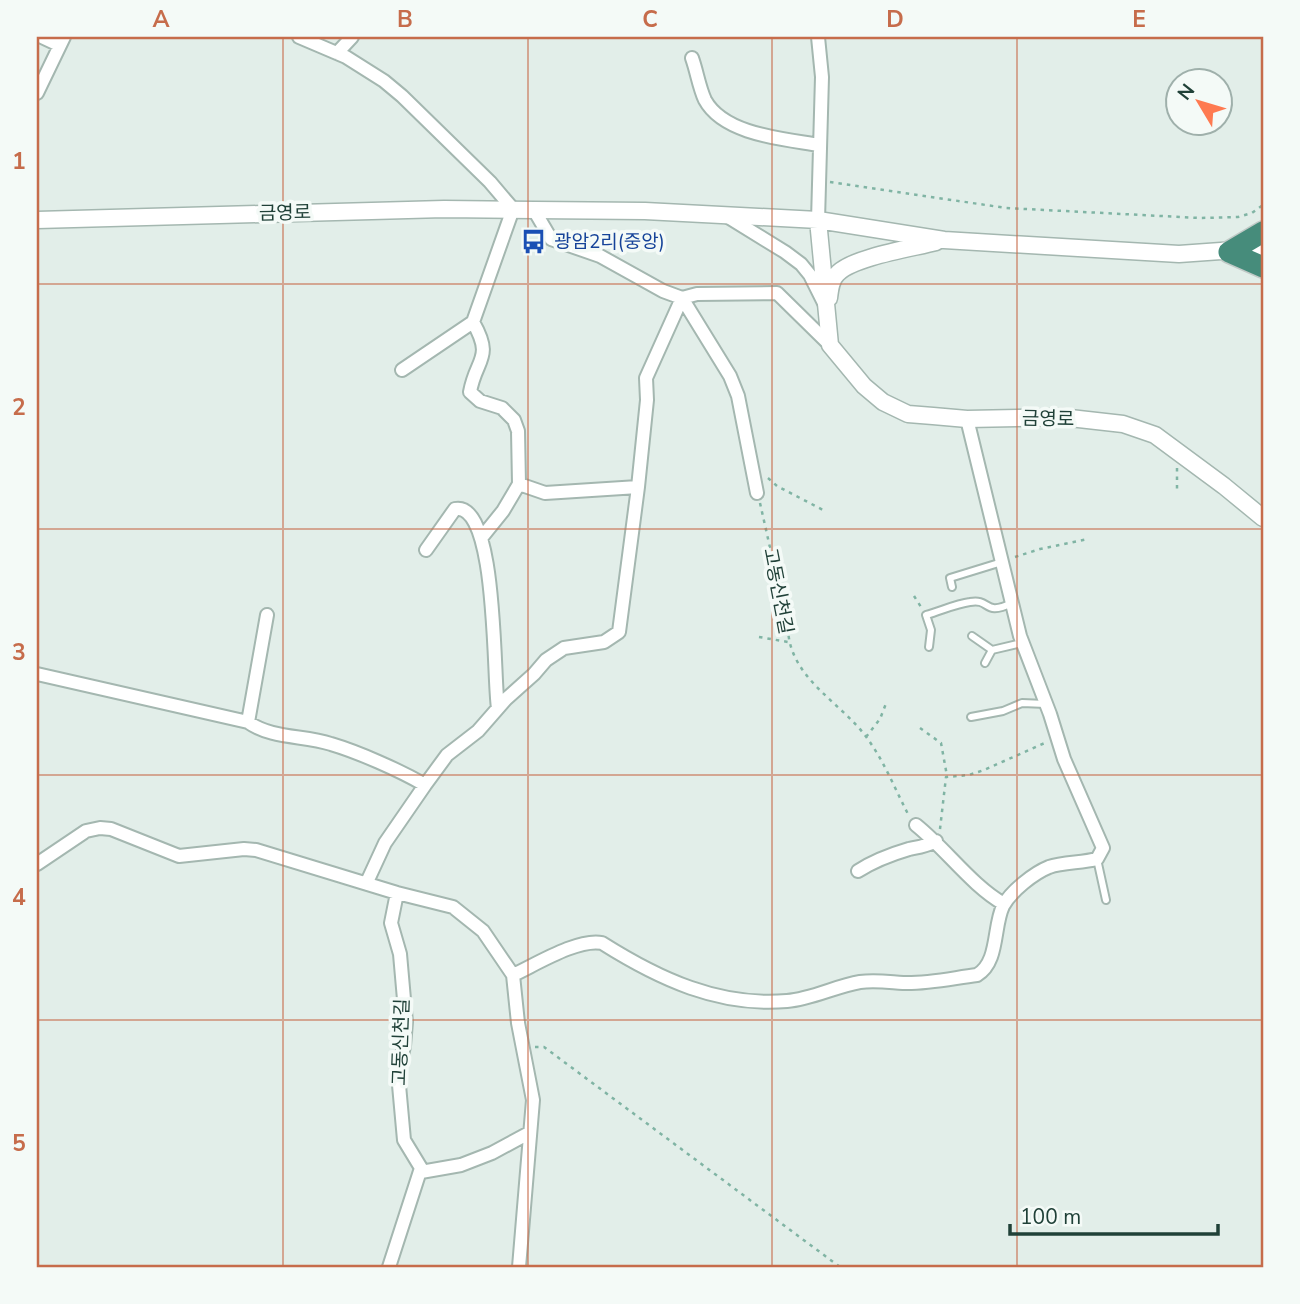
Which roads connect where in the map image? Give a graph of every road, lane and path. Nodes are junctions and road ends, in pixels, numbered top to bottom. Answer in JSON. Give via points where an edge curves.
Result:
{"nodes":[{"id":1,"x":43,"y":37,"type":"edge"},
{"id":2,"x":299,"y":37,"type":"edge"},
{"id":3,"x":352,"y":37,"type":"edge"},
{"id":4,"x":818,"y":37,"type":"edge"},
{"id":5,"x":62,"y":41,"type":"edge"},
{"id":6,"x":337,"y":53,"type":"junction"},
{"id":7,"x":692,"y":58,"type":"dead end"},
{"id":8,"x":37,"y":93,"type":"edge"},
{"id":9,"x":819,"y":145,"type":"junction"},
{"id":10,"x":820,"y":180,"type":"junction"},
{"id":11,"x":1263,"y":205,"type":"edge"},
{"id":12,"x":513,"y":209,"type":"junction"},
{"id":13,"x":534,"y":210,"type":"junction"},
{"id":14,"x":728,"y":216,"type":"junction"},
{"id":15,"x":37,"y":220,"type":"edge"},
{"id":16,"x":818,"y":220,"type":"junction"},
{"id":17,"x":1263,"y":232,"type":"edge"},
{"id":18,"x":944,"y":240,"type":"junction"},
{"id":19,"x":1263,"y":248,"type":"edge"},
{"id":20,"x":1229,"y":252,"type":"junction"},
{"id":21,"x":1263,"y":267,"type":"edge"},
{"id":22,"x":682,"y":298,"type":"junction"},
{"id":23,"x":827,"y":311,"type":"junction"},
{"id":24,"x":473,"y":322,"type":"junction"},
{"id":25,"x":830,"y":345,"type":"junction"},
{"id":26,"x":402,"y":370,"type":"dead end"},
{"id":27,"x":967,"y":419,"type":"junction"},
{"id":28,"x":1184,"y":456,"type":"junction"},
{"id":29,"x":519,"y":484,"type":"junction"},
{"id":30,"x":638,"y":487,"type":"junction"},
{"id":31,"x":786,"y":492,"type":"dead end"},
{"id":32,"x":1177,"y":492,"type":"dead end"},
{"id":33,"x":757,"y":493,"type":"joint"},
{"id":34,"x":825,"y":511,"type":"dead end"},
{"id":35,"x":1263,"y":518,"type":"edge"},
{"id":36,"x":482,"y":537,"type":"junction"},
{"id":37,"x":1088,"y":539,"type":"dead end"},
{"id":38,"x":426,"y":550,"type":"dead end"},
{"id":39,"x":1002,"y":562,"type":"junction"},
{"id":40,"x":952,"y":587,"type":"dead end"},
{"id":41,"x":1012,"y":603,"type":"junction"},
{"id":42,"x":267,"y":615,"type":"dead end"},
{"id":43,"x":972,"y":636,"type":"dead end"},
{"id":44,"x":759,"y":637,"type":"dead end"},
{"id":45,"x":788,"y":642,"type":"junction"},
{"id":46,"x":1022,"y":643,"type":"junction"},
{"id":47,"x":929,"y":647,"type":"dead end"},
{"id":48,"x":992,"y":650,"type":"junction"},
{"id":49,"x":985,"y":663,"type":"dead end"},
{"id":50,"x":37,"y":674,"type":"edge"},
{"id":51,"x":887,"y":701,"type":"dead end"},
{"id":52,"x":1046,"y":704,"type":"junction"},
{"id":53,"x":498,"y":708,"type":"junction"},
{"id":54,"x":971,"y":717,"type":"dead end"},
{"id":55,"x":248,"y":722,"type":"junction"},
{"id":56,"x":920,"y":728,"type":"dead end"},
{"id":57,"x":866,"y":737,"type":"junction"},
{"id":58,"x":1057,"y":738,"type":"junction"},
{"id":59,"x":947,"y":776,"type":"junction"},
{"id":60,"x":425,"y":785,"type":"junction"},
{"id":61,"x":916,"y":825,"type":"joint"},
{"id":62,"x":936,"y":841,"type":"junction"},
{"id":63,"x":1097,"y":859,"type":"junction"},
{"id":64,"x":37,"y":864,"type":"edge"},
{"id":65,"x":858,"y":871,"type":"dead end"},
{"id":66,"x":367,"y":882,"type":"junction"},
{"id":67,"x":397,"y":893,"type":"junction"},
{"id":68,"x":1106,"y":900,"type":"dead end"},
{"id":69,"x":1004,"y":904,"type":"junction"},
{"id":70,"x":513,"y":975,"type":"junction"},
{"id":71,"x":523,"y":1048,"type":"junction"},
{"id":72,"x":529,"y":1133,"type":"junction"},
{"id":73,"x":421,"y":1172,"type":"junction"},
{"id":74,"x":389,"y":1267,"type":"edge"},
{"id":75,"x":519,"y":1267,"type":"edge"},
{"id":76,"x":840,"y":1267,"type":"edge"}],
"edges":[{"from":1,"to":5,"type":"street"},
{"from":2,"to":6,"type":"street"},
{"from":3,"to":6,"type":"street"},
{"from":4,"to":9,"type":"street","via":[[822,77]]},
{"from":5,"to":8,"type":"street"},
{"from":6,"to":12,"type":"street","via":[[402,96]]},
{"from":7,"to":9,"type":"street","via":[[705,99],[728,121],[757,134]]},
{"from":9,"to":10,"type":"street"},
{"from":10,"to":11,"type":"path","via":[[1006,208],[1200,218],[1238,217]]},
{"from":10,"to":16,"type":"street"},
{"from":12,"to":13,"type":"street","name":"금영로"},
{"from":12,"to":15,"type":"street","name":"금영로"},
{"from":12,"to":24,"type":"street"},
{"from":13,"to":14,"type":"street","name":"금영로"},
{"from":13,"to":22,"type":"street","via":[[551,239],[600,256]]},
{"from":14,"to":16,"type":"street","name":"금영로"},
{"from":14,"to":23,"type":"street","via":[[801,264]]},
{"from":16,"to":18,"type":"street","name":"금영로"},
{"from":16,"to":23,"type":"street"},
{"from":17,"to":20,"type":"highway"},
{"from":18,"to":20,"type":"street","via":[[1180,254]]},
{"from":18,"to":23,"type":"street","via":[[850,264],[831,283]]},
{"from":19,"to":20,"type":"street"},
{"from":20,"to":21,"type":"highway"},
{"from":22,"to":25,"type":"street","name":"금영로","via":[[777,293]]},
{"from":22,"to":30,"type":"street","via":[[646,377]]},
{"from":22,"to":33,"type":"street","via":[[738,396]]},
{"from":23,"to":25,"type":"street"},
{"from":24,"to":26,"type":"street"},
{"from":24,"to":29,"type":"street","via":[[484,348],[470,392],[480,401],[502,408],[514,420]]},
{"from":25,"to":27,"type":"street","name":"금영로","via":[[883,402],[908,414]]},
{"from":27,"to":28,"type":"street","name":"금영로","via":[[1061,417],[1123,424],[1154,435]]},
{"from":27,"to":39,"type":"street"},
{"from":28,"to":32,"type":"path","via":[[1177,469]]},
{"from":28,"to":35,"type":"street","name":"금영로"},
{"from":29,"to":30,"type":"street","via":[[545,493]]},
{"from":29,"to":36,"type":"street"},
{"from":30,"to":53,"type":"street","via":[[619,632],[604,642],[564,648]]},
{"from":31,"to":34,"type":"path"},
{"from":33,"to":45,"type":"path","name":"고동신천길"},
{"from":36,"to":38,"type":"street","via":[[459,508],[447,517]]},
{"from":36,"to":53,"type":"street","via":[[492,593]]},
{"from":37,"to":39,"type":"path"},
{"from":39,"to":40,"type":"lane","via":[[950,578]]},
{"from":39,"to":41,"type":"street"},
{"from":41,"to":46,"type":"street"},
{"from":41,"to":47,"type":"lane","via":[[998,609],[972,601],[926,615],[931,630]]},
{"from":42,"to":55,"type":"street"},
{"from":43,"to":48,"type":"lane"},
{"from":44,"to":45,"type":"path"},
{"from":45,"to":57,"type":"path","name":"고동신천길","via":[[804,673]]},
{"from":46,"to":48,"type":"lane"},
{"from":46,"to":52,"type":"street"},
{"from":48,"to":49,"type":"lane"},
{"from":50,"to":55,"type":"street"},
{"from":51,"to":57,"type":"path"},
{"from":52,"to":54,"type":"lane","via":[[1022,703]]},
{"from":52,"to":58,"type":"street"},
{"from":53,"to":60,"type":"street","via":[[447,755]]},
{"from":55,"to":60,"type":"street","via":[[278,735],[333,744]]},
{"from":56,"to":59,"type":"path","via":[[941,743]]},
{"from":57,"to":61,"type":"path","name":"고동신천길"},
{"from":58,"to":59,"type":"path","via":[[984,770]]},
{"from":58,"to":63,"type":"street","via":[[1103,848]]},
{"from":59,"to":62,"type":"path"},
{"from":60,"to":66,"type":"street","via":[[379,854]]},
{"from":61,"to":62,"type":"street"},
{"from":62,"to":65,"type":"street"},
{"from":62,"to":69,"type":"street"},
{"from":63,"to":68,"type":"lane"},
{"from":63,"to":69,"type":"street","via":[[1050,867]]},
{"from":64,"to":66,"type":"street","via":[[86,831],[100,828],[179,856],[256,850]]},
{"from":66,"to":67,"type":"street"},
{"from":67,"to":70,"type":"street","via":[[453,907],[484,931]]},
{"from":67,"to":73,"type":"street","name":"고동신천길","via":[[391,923],[400,954],[406,1022],[397,1074],[404,1140]]},
{"from":69,"to":70,"type":"street","via":[[990,961],[978,975],[904,983],[880,980],[789,1001],[751,1002],[683,987],[594,941]]},
{"from":70,"to":71,"type":"street"},
{"from":71,"to":72,"type":"street","via":[[533,1100]]},
{"from":71,"to":76,"type":"path","via":[[544,1047]]},
{"from":72,"to":73,"type":"street","via":[[461,1166]]},
{"from":72,"to":75,"type":"street"},
{"from":73,"to":74,"type":"street"}]}
